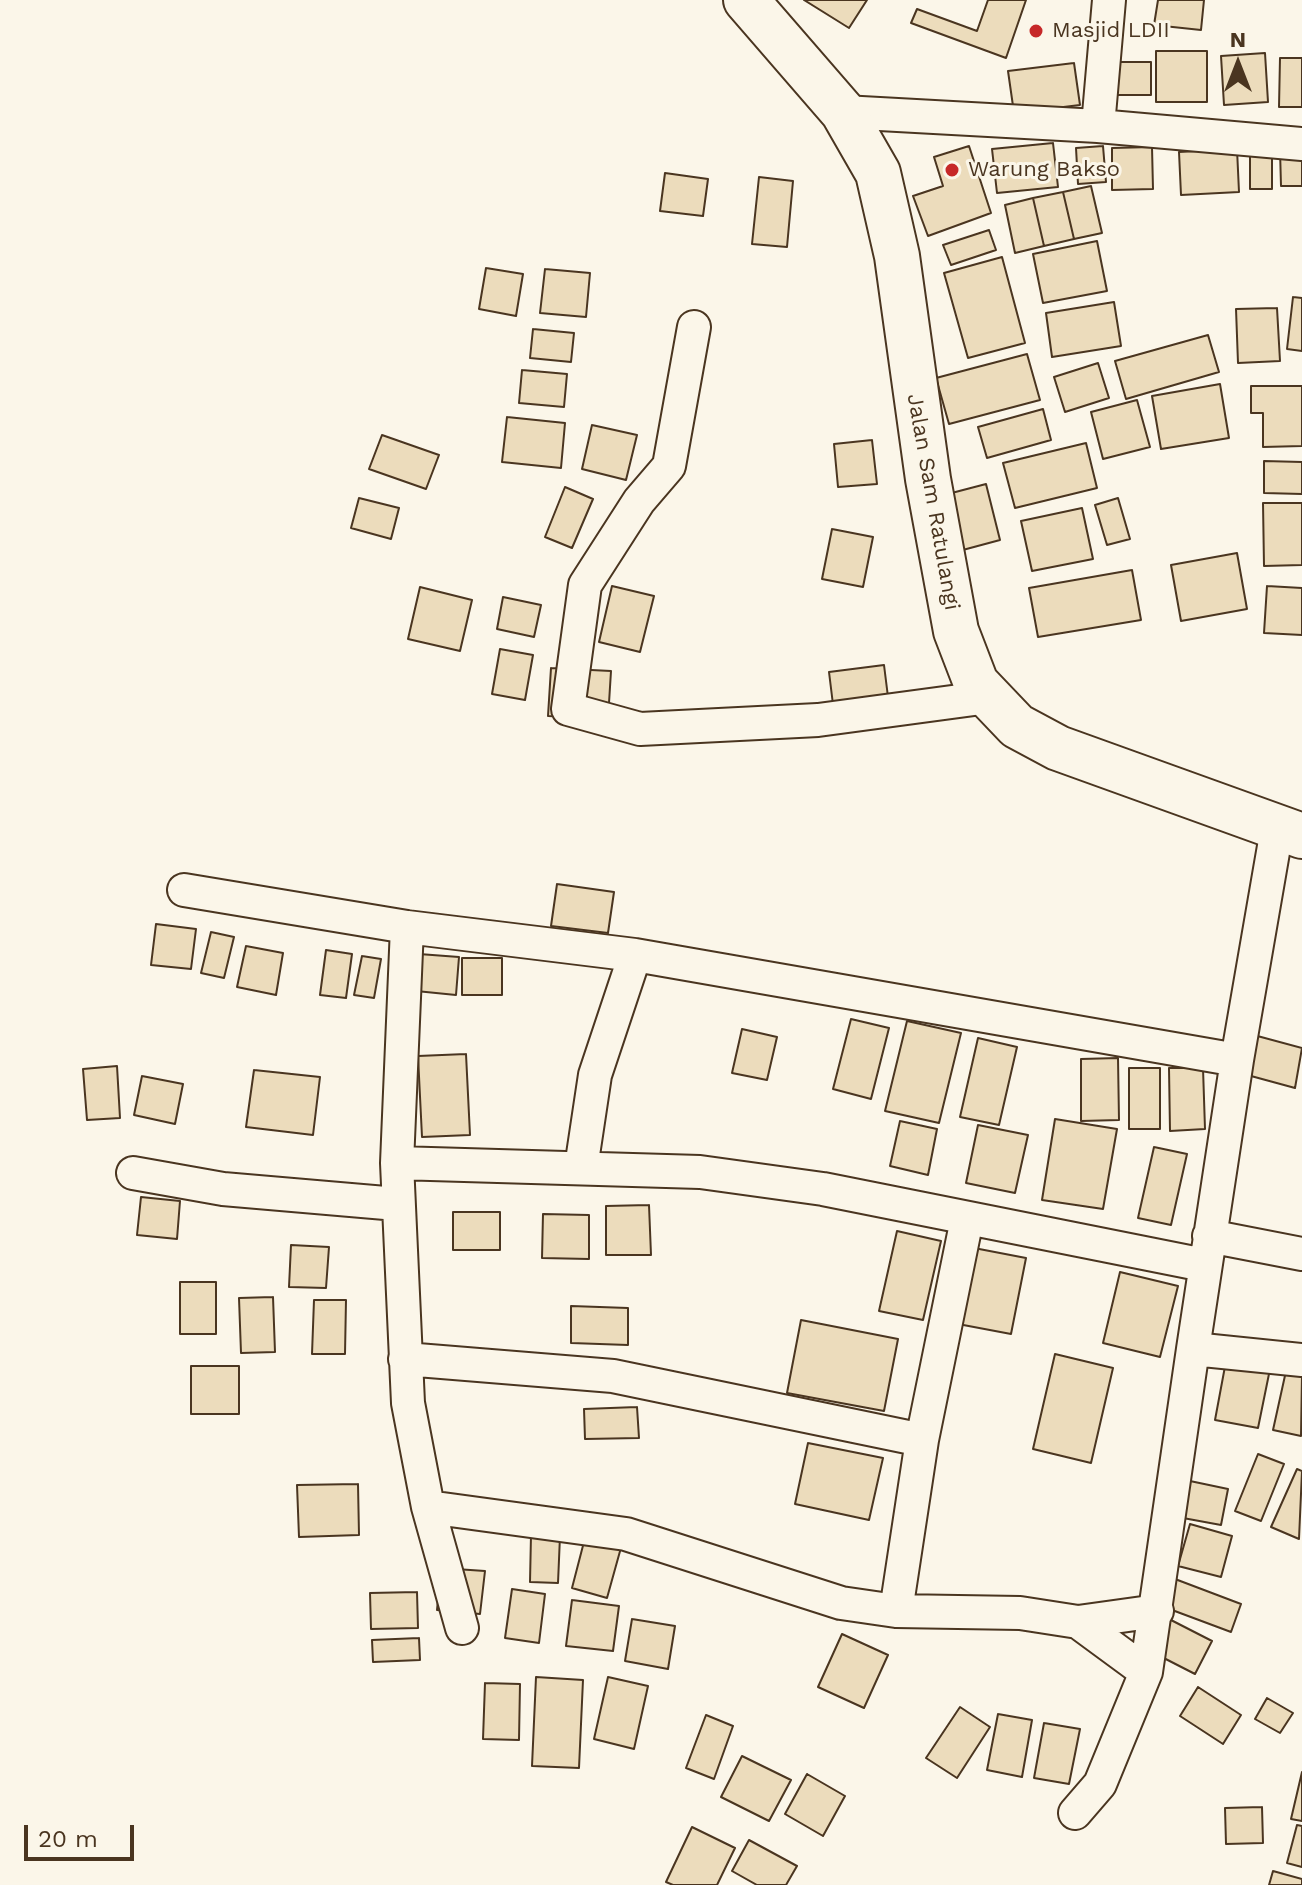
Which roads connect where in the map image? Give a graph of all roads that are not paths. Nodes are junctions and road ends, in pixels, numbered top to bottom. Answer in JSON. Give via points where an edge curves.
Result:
{"nodes":[{"id":1,"x":1109,"y":0,"type":"edge"},
{"id":2,"x":751,"y":2,"type":"edge"},
{"id":3,"x":843,"y":112,"type":"junction"},
{"id":4,"x":1098,"y":126,"type":"junction"},
{"id":5,"x":1302,"y":144,"type":"edge"},
{"id":6,"x":694,"y":327,"type":"dead end"},
{"id":7,"x":989,"y":697,"type":"junction"},
{"id":8,"x":1290,"y":832,"type":"edge"},
{"id":9,"x":184,"y":890,"type":"dead end"},
{"id":10,"x":407,"y":927,"type":"junction"},
{"id":11,"x":635,"y":955,"type":"junction"},
{"id":12,"x":1237,"y":1060,"type":"junction"},
{"id":13,"x":397,"y":1163,"type":"junction"},
{"id":14,"x":581,"y":1168,"type":"junction"},
{"id":15,"x":133,"y":1173,"type":"dead end"},
{"id":16,"x":397,"y":1204,"type":"junction"},
{"id":17,"x":967,"y":1219,"type":"junction"},
{"id":18,"x":1207,"y":1250,"type":"junction"},
{"id":19,"x":1302,"y":1254,"type":"edge"},
{"id":20,"x":1193,"y":1349,"type":"junction"},
{"id":21,"x":405,"y":1359,"type":"junction"},
{"id":22,"x":1302,"y":1360,"type":"edge"},
{"id":23,"x":922,"y":1440,"type":"junction"},
{"id":24,"x":428,"y":1507,"type":"junction"},
{"id":25,"x":896,"y":1611,"type":"junction"},
{"id":26,"x":1157,"y":1611,"type":"junction"},
{"id":27,"x":1078,"y":1622,"type":"junction"},
{"id":28,"x":462,"y":1628,"type":"dead end"},
{"id":29,"x":1146,"y":1672,"type":"junction"},
{"id":30,"x":1075,"y":1813,"type":"dead end"}],
"edges":[{"from":1,"to":4,"type":"street"},
{"from":2,"to":3,"type":"street","name":"Jalan Sam Ratulangi"},
{"from":3,"to":4,"type":"street"},
{"from":3,"to":7,"type":"street","name":"Jalan Sam Ratulangi","via":[[878,173],[897,256],[928,479],[956,631],[976,683]]},
{"from":4,"to":5,"type":"street"},
{"from":6,"to":7,"type":"street","via":[[669,466],[639,501],[585,585],[568,709],[640,729],[818,720]]},
{"from":7,"to":8,"type":"street","name":"Jalan Sam Ratulangi","via":[[1017,726],[1058,748]]},
{"from":8,"to":12,"type":"street"},
{"from":9,"to":10,"type":"street"},
{"from":10,"to":11,"type":"street"},
{"from":10,"to":13,"type":"street"},
{"from":11,"to":12,"type":"street"},
{"from":11,"to":14,"type":"street","via":[[595,1075]]},
{"from":12,"to":18,"type":"street"},
{"from":13,"to":14,"type":"street"},
{"from":13,"to":16,"type":"street"},
{"from":14,"to":17,"type":"street","via":[[700,1172],[823,1189]]},
{"from":15,"to":16,"type":"street","via":[[223,1189]]},
{"from":16,"to":21,"type":"street"},
{"from":17,"to":18,"type":"street"},
{"from":17,"to":23,"type":"street"},
{"from":18,"to":19,"type":"street"},
{"from":18,"to":20,"type":"street"},
{"from":20,"to":22,"type":"street"},
{"from":20,"to":26,"type":"street"},
{"from":21,"to":23,"type":"street","via":[[613,1376]]},
{"from":21,"to":24,"type":"street"},
{"from":23,"to":25,"type":"street"},
{"from":24,"to":25,"type":"street","via":[[626,1534],[841,1603]]},
{"from":24,"to":28,"type":"street"},
{"from":25,"to":27,"type":"street","via":[[1020,1613]]},
{"from":26,"to":27,"type":"street"},
{"from":26,"to":29,"type":"street"},
{"from":27,"to":29,"type":"street"},
{"from":29,"to":30,"type":"street","via":[[1100,1784]]}]}
